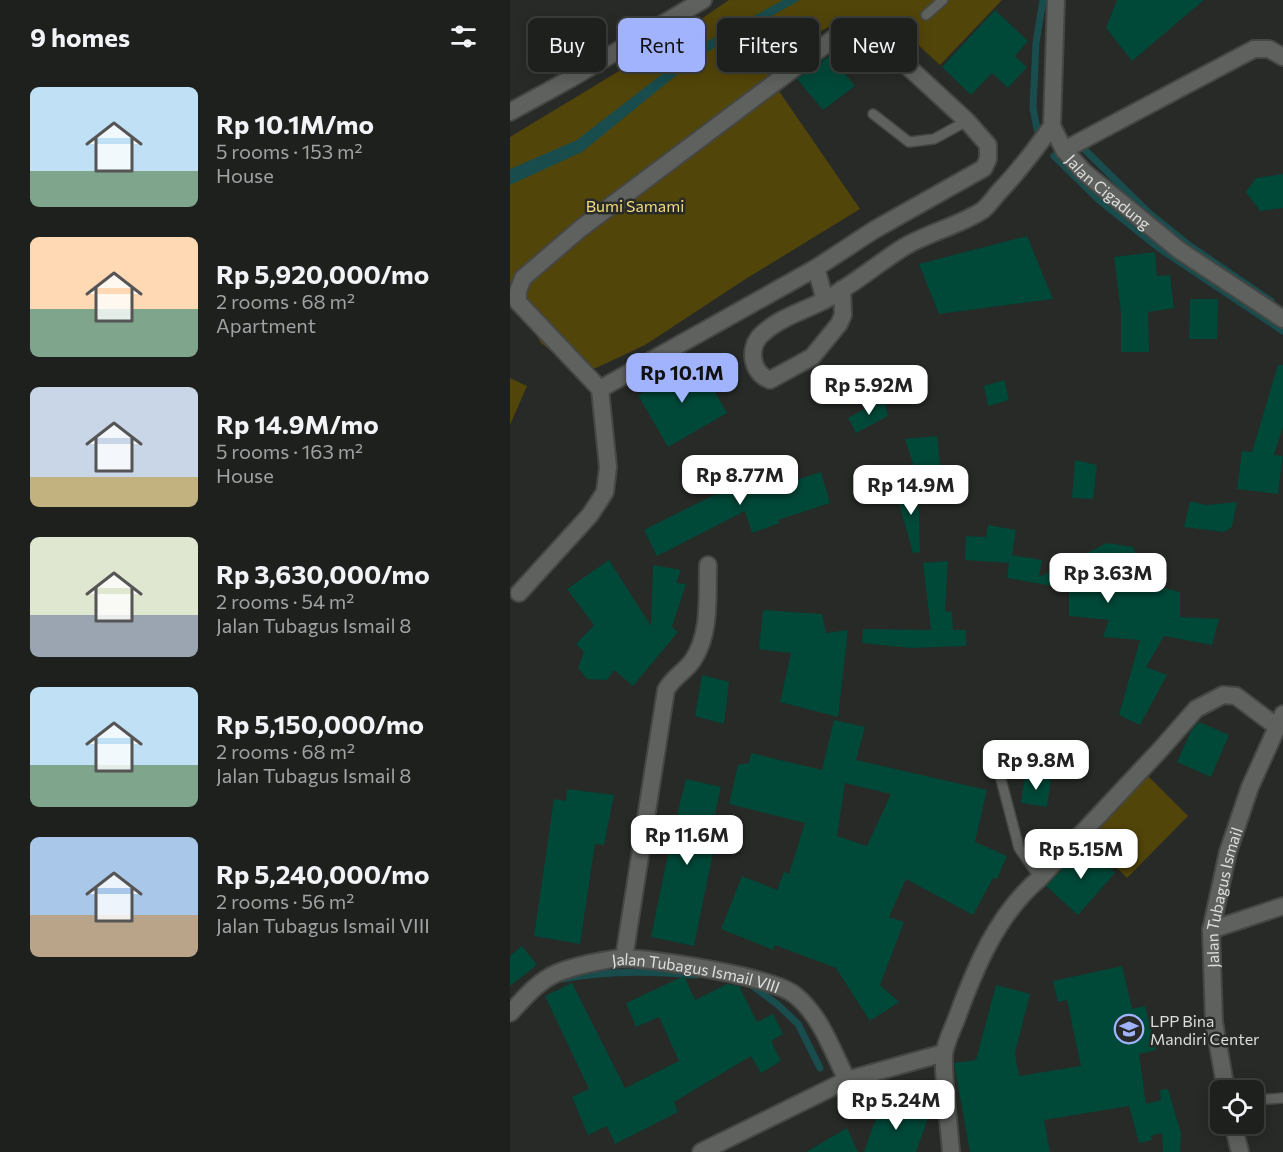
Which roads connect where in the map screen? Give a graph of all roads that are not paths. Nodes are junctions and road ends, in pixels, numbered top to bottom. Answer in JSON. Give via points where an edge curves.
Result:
{"nodes":[{"id":1,"x":703,"y":0,"type":"edge"},
{"id":2,"x":943,"y":0,"type":"edge"},
{"id":3,"x":1056,"y":0,"type":"edge"},
{"id":4,"x":926,"y":15,"type":"dead end"},
{"id":5,"x":1283,"y":57,"type":"edge"},
{"id":6,"x":510,"y":112,"type":"edge"},
{"id":7,"x":873,"y":114,"type":"dead end"},
{"id":8,"x":967,"y":121,"type":"junction"},
{"id":9,"x":1052,"y":126,"type":"junction"},
{"id":10,"x":1064,"y":150,"type":"junction"},
{"id":11,"x":816,"y":268,"type":"junction"},
{"id":12,"x":842,"y":289,"type":"junction"},
{"id":13,"x":825,"y":300,"type":"junction"},
{"id":14,"x":1283,"y":319,"type":"edge"},
{"id":15,"x":600,"y":389,"type":"junction"},
{"id":16,"x":708,"y":565,"type":"dead end"},
{"id":17,"x":519,"y":593,"type":"dead end"},
{"id":18,"x":1280,"y":720,"type":"edge"},
{"id":19,"x":998,"y":768,"type":"dead end"},
{"id":20,"x":1040,"y":878,"type":"junction"},
{"id":21,"x":1283,"y":906,"type":"edge"},
{"id":22,"x":1210,"y":930,"type":"junction"},
{"id":23,"x":624,"y":958,"type":"junction"},
{"id":24,"x":510,"y":1013,"type":"edge"},
{"id":25,"x":944,"y":1053,"type":"junction"},
{"id":26,"x":847,"y":1080,"type":"junction"},
{"id":27,"x":1224,"y":1080,"type":"edge"},
{"id":28,"x":1283,"y":1098,"type":"edge"},
{"id":29,"x":1264,"y":1099,"type":"edge"},
{"id":30,"x":1236,"y":1134,"type":"edge"},
{"id":31,"x":701,"y":1152,"type":"edge"},
{"id":32,"x":951,"y":1152,"type":"edge"},
{"id":33,"x":1240,"y":1152,"type":"edge"}],
"edges":[{"from":1,"to":6,"type":"street"},
{"from":2,"to":4,"type":"lane"},
{"from":3,"to":9,"type":"street","name":"Jalan Cigadung"},
{"from":5,"to":10,"type":"street","via":[[1269,49],[1254,49]]},
{"from":7,"to":8,"type":"lane","via":[[909,142],[934,139]]},
{"from":8,"to":11,"type":"street","via":[[987,145],[984,168]]},
{"from":8,"to":15,"type":"street","via":[[865,27],[849,27],[580,229],[524,278],[518,302]]},
{"from":9,"to":10,"type":"street","name":"Jalan Cigadung"},
{"from":9,"to":12,"type":"street","via":[[983,210],[905,246]]},
{"from":10,"to":14,"type":"street","name":"Jalan Cigadung","via":[[1084,172],[1179,250]]},
{"from":11,"to":13,"type":"street"},
{"from":11,"to":15,"type":"street"},
{"from":12,"to":13,"type":"street"},
{"from":12,"to":13,"type":"street","via":[[843,315],[812,357],[770,380],[763,377],[753,356],[759,337]]},
{"from":15,"to":17,"type":"street","via":[[608,467],[605,492],[590,515]]},
{"from":16,"to":23,"type":"street","via":[[702,644],[689,666],[666,690]]},
{"from":18,"to":20,"type":"street","via":[[1236,696],[1223,695],[1196,709]]},
{"from":18,"to":22,"type":"street","name":"Jalan Tubagus Ismail","via":[[1250,787],[1228,852]]},
{"from":19,"to":20,"type":"lane","via":[[1019,848]]},
{"from":20,"to":25,"type":"street","via":[[1007,913],[989,943]]},
{"from":21,"to":22,"type":"street"},
{"from":22,"to":27,"type":"street","name":"Jalan Tubagus Ismail","via":[[1214,1022]]},
{"from":23,"to":24,"type":"street","name":"Jalan Tubagus Ismail VIII","via":[[552,975]]},
{"from":23,"to":26,"type":"street","name":"Jalan Tubagus Ismail VIII","via":[[695,967],[767,983],[792,993],[813,1012]]},
{"from":25,"to":26,"type":"street"},
{"from":25,"to":32,"type":"street"},
{"from":26,"to":31,"type":"street"},
{"from":28,"to":29,"type":"lane"},
{"from":30,"to":33,"type":"street"}]}
